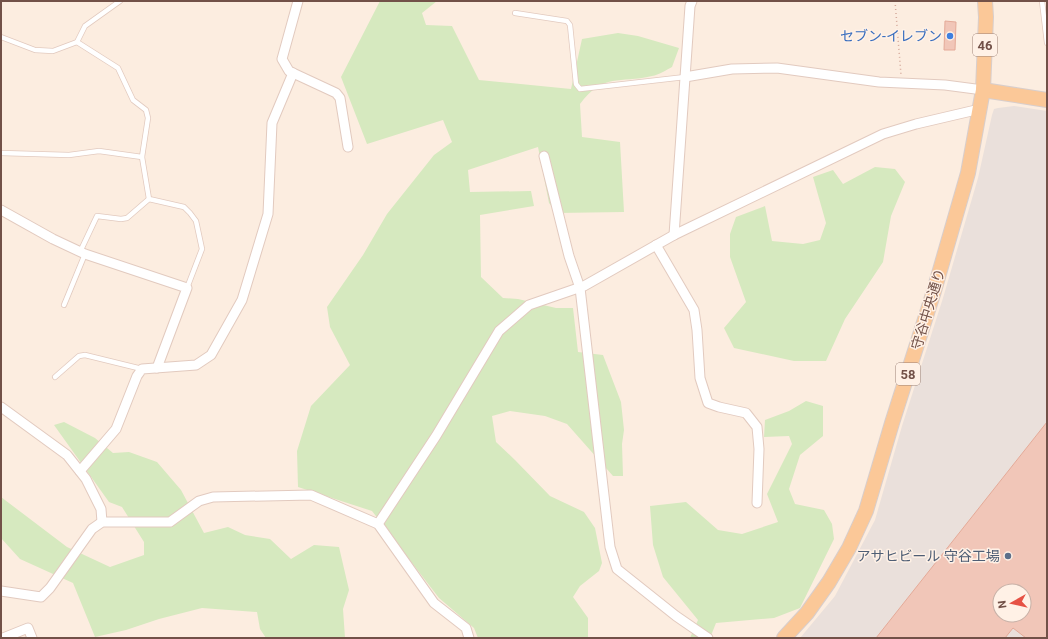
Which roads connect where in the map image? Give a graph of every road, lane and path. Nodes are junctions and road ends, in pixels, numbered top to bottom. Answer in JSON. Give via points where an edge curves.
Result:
{"nodes":[{"id":1,"x":120,"y":1,"type":"edge"},
{"id":2,"x":298,"y":1,"type":"edge"},
{"id":3,"x":692,"y":1,"type":"edge"},
{"id":4,"x":895,"y":1,"type":"edge"},
{"id":5,"x":985,"y":1,"type":"edge"},
{"id":6,"x":1042,"y":1,"type":"edge"},
{"id":7,"x":515,"y":13,"type":"dead end"},
{"id":8,"x":1,"y":37,"type":"edge"},
{"id":9,"x":77,"y":42,"type":"junction"},
{"id":10,"x":1047,"y":43,"type":"edge"},
{"id":11,"x":293,"y":73,"type":"junction"},
{"id":12,"x":685,"y":77,"type":"junction"},
{"id":13,"x":901,"y":83,"type":"junction"},
{"id":14,"x":983,"y":90,"type":"junction"},
{"id":15,"x":1047,"y":100,"type":"edge"},
{"id":16,"x":980,"y":110,"type":"junction"},
{"id":17,"x":348,"y":147,"type":"dead end"},
{"id":18,"x":1,"y":153,"type":"edge"},
{"id":19,"x":544,"y":156,"type":"dead end"},
{"id":20,"x":142,"y":157,"type":"junction"},
{"id":21,"x":149,"y":199,"type":"junction"},
{"id":22,"x":1,"y":210,"type":"edge"},
{"id":23,"x":674,"y":235,"type":"junction"},
{"id":24,"x":656,"y":245,"type":"junction"},
{"id":25,"x":83,"y":253,"type":"junction"},
{"id":26,"x":187,"y":288,"type":"junction"},
{"id":27,"x":580,"y":288,"type":"junction"},
{"id":28,"x":64,"y":305,"type":"dead end"},
{"id":29,"x":157,"y":368,"type":"junction"},
{"id":30,"x":142,"y":369,"type":"junction"},
{"id":31,"x":55,"y":377,"type":"dead end"},
{"id":32,"x":1,"y":407,"type":"edge"},
{"id":33,"x":80,"y":471,"type":"junction"},
{"id":34,"x":757,"y":503,"type":"dead end"},
{"id":35,"x":102,"y":522,"type":"junction"},
{"id":36,"x":378,"y":524,"type":"junction"},
{"id":37,"x":1,"y":591,"type":"edge"},
{"id":38,"x":3,"y":638,"type":"edge"},
{"id":39,"x":32,"y":638,"type":"edge"},
{"id":40,"x":469,"y":638,"type":"edge"},
{"id":41,"x":708,"y":638,"type":"edge"},
{"id":42,"x":784,"y":638,"type":"edge"}],
"edges":[{"from":1,"to":9,"type":"lane","via":[[85,26]]},
{"from":2,"to":11,"type":"street","via":[[282,59]]},
{"from":3,"to":12,"type":"street"},
{"from":4,"to":13,"type":"path"},
{"from":5,"to":14,"type":"main road","name":"守谷中央通り","number":"46"},
{"from":6,"to":10,"type":"lane"},
{"from":7,"to":12,"type":"lane","via":[[567,21],[570,25],[576,84],[580,89]]},
{"from":8,"to":9,"type":"lane","via":[[36,50],[53,50]]},
{"from":9,"to":20,"type":"lane","via":[[118,68],[133,100],[146,110],[148,118]]},
{"from":11,"to":17,"type":"street","via":[[336,93],[340,98]]},
{"from":11,"to":29,"type":"street","via":[[272,122],[268,214],[242,300],[210,355],[196,364]]},
{"from":12,"to":13,"type":"street","via":[[732,69],[777,68]]},
{"from":12,"to":23,"type":"street"},
{"from":13,"to":14,"type":"street"},
{"from":14,"to":15,"type":"main road"},
{"from":14,"to":16,"type":"main road","name":"守谷中央通り","number":"58"},
{"from":16,"to":23,"type":"street","via":[[883,134]]},
{"from":16,"to":42,"type":"main road","name":"守谷中央通り","number":"58","via":[[968,173],[866,511],[849,548],[829,582]]},
{"from":18,"to":20,"type":"lane","via":[[69,155],[99,151]]},
{"from":19,"to":27,"type":"street","via":[[569,256]]},
{"from":20,"to":21,"type":"lane"},
{"from":21,"to":25,"type":"lane","via":[[127,218],[97,216]]},
{"from":21,"to":26,"type":"lane","via":[[184,207],[196,221],[202,249]]},
{"from":22,"to":25,"type":"street"},
{"from":23,"to":24,"type":"street"},
{"from":24,"to":27,"type":"street"},
{"from":24,"to":34,"type":"street","via":[[694,310],[700,378],[708,403],[746,412],[757,427]]},
{"from":25,"to":26,"type":"street"},
{"from":25,"to":28,"type":"lane"},
{"from":26,"to":29,"type":"street"},
{"from":27,"to":36,"type":"street","via":[[528,305],[499,331],[436,436]]},
{"from":27,"to":41,"type":"street","via":[[610,547],[617,569]]},
{"from":29,"to":30,"type":"street"},
{"from":30,"to":31,"type":"lane","via":[[85,355],[79,356]]},
{"from":30,"to":33,"type":"street","via":[[116,429]]},
{"from":32,"to":33,"type":"street","via":[[67,455]]},
{"from":33,"to":35,"type":"street","via":[[101,509]]},
{"from":35,"to":36,"type":"street","via":[[170,522],[199,501],[213,497],[311,496]]},
{"from":35,"to":37,"type":"street","via":[[92,529],[42,597]]},
{"from":36,"to":40,"type":"street","via":[[434,603],[466,628]]},
{"from":38,"to":39,"type":"street","via":[[28,628]]}]}
